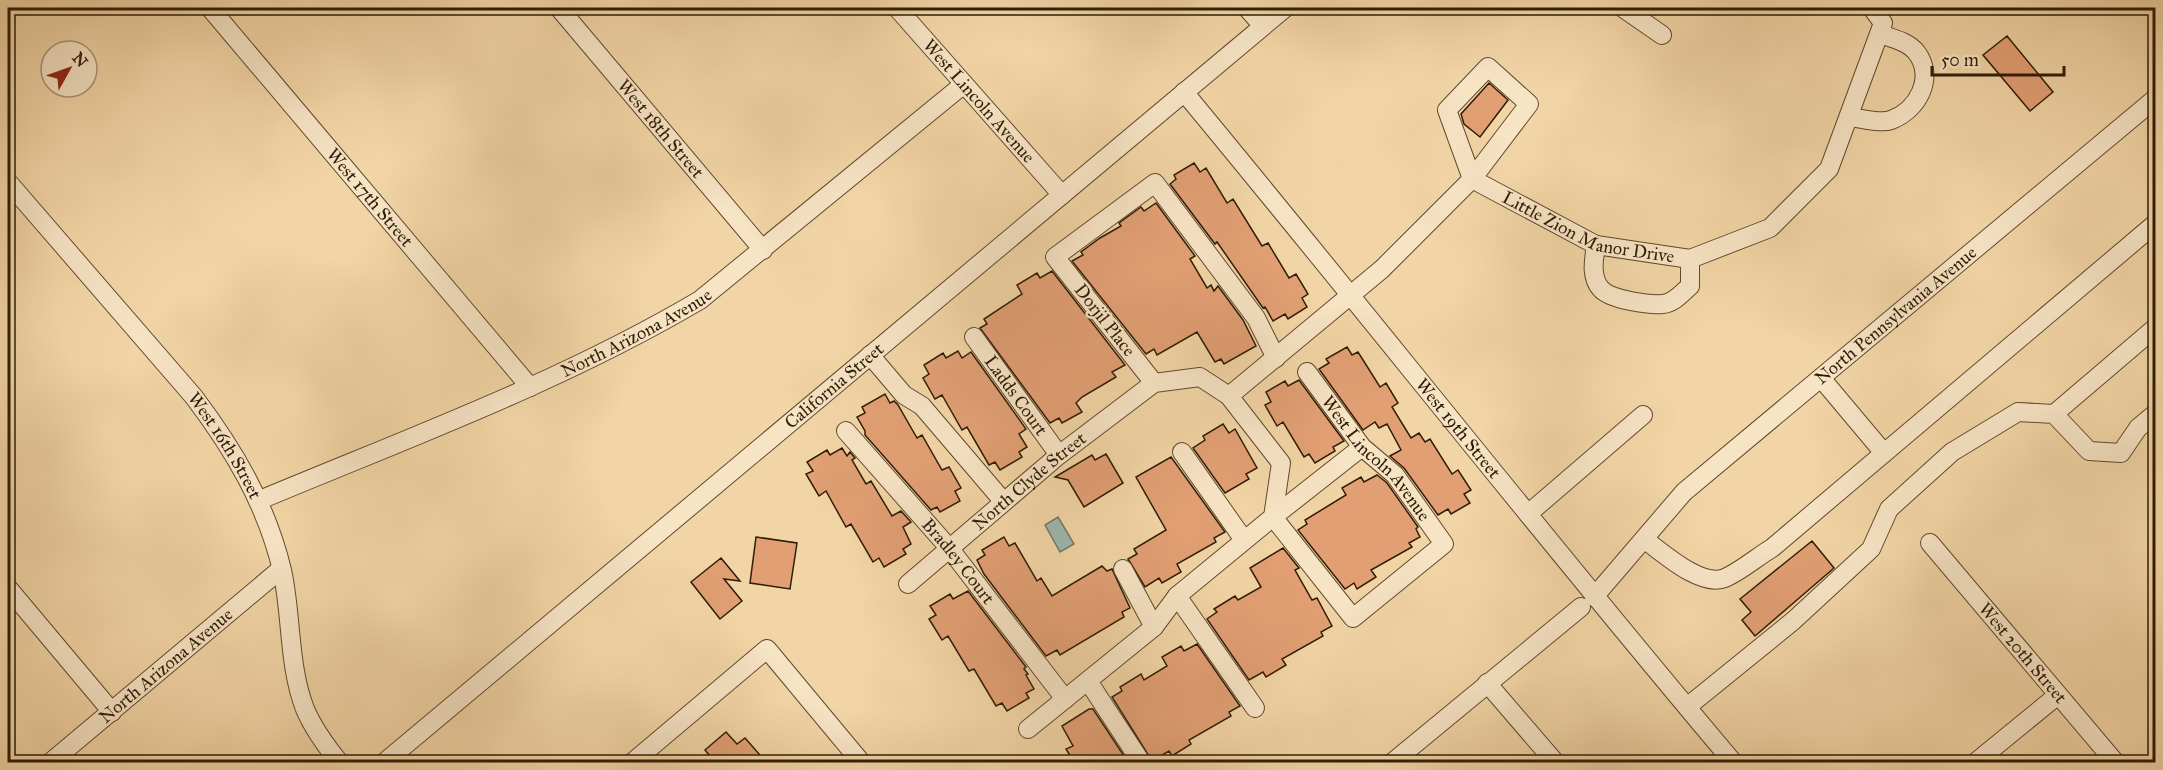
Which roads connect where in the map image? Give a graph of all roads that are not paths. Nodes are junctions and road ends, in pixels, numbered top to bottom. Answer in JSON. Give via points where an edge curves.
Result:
{"nodes":[{"id":1,"x":210,"y":8,"type":"edge"},
{"id":2,"x":559,"y":8,"type":"edge"},
{"id":3,"x":897,"y":8,"type":"edge"},
{"id":4,"x":1248,"y":8,"type":"edge"},
{"id":5,"x":1285,"y":8,"type":"edge"},
{"id":6,"x":1623,"y":8,"type":"edge"},
{"id":7,"x":1872,"y":8,"type":"edge"},
{"id":8,"x":1263,"y":26,"type":"junction"},
{"id":9,"x":1880,"y":33,"type":"junction"},
{"id":10,"x":1662,"y":35,"type":"dead end"},
{"id":11,"x":964,"y":84,"type":"junction"},
{"id":12,"x":1184,"y":92,"type":"junction"},
{"id":13,"x":2156,"y":98,"type":"edge"},
{"id":14,"x":1849,"y":117,"type":"junction"},
{"id":15,"x":1472,"y":178,"type":"junction"},
{"id":16,"x":8,"y":182,"type":"edge"},
{"id":17,"x":1062,"y":195,"type":"junction"},
{"id":18,"x":2156,"y":223,"type":"edge"},
{"id":19,"x":1596,"y":245,"type":"junction"},
{"id":20,"x":763,"y":250,"type":"junction"},
{"id":21,"x":1690,"y":259,"type":"junction"},
{"id":22,"x":1352,"y":294,"type":"junction"},
{"id":23,"x":2156,"y":327,"type":"edge"},
{"id":24,"x":974,"y":337,"type":"dead end"},
{"id":25,"x":870,"y":356,"type":"junction"},
{"id":26,"x":1276,"y":358,"type":"junction"},
{"id":27,"x":1307,"y":372,"type":"dead end"},
{"id":28,"x":1821,"y":378,"type":"junction"},
{"id":29,"x":1154,"y":383,"type":"junction"},
{"id":30,"x":530,"y":387,"type":"junction"},
{"id":31,"x":1229,"y":396,"type":"junction"},
{"id":32,"x":2156,"y":413,"type":"edge"},
{"id":33,"x":2054,"y":414,"type":"junction"},
{"id":34,"x":1643,"y":415,"type":"dead end"},
{"id":35,"x":846,"y":431,"type":"dead end"},
{"id":36,"x":1362,"y":447,"type":"junction"},
{"id":37,"x":1182,"y":452,"type":"dead end"},
{"id":38,"x":1884,"y":453,"type":"junction"},
{"id":39,"x":1059,"y":455,"type":"junction"},
{"id":40,"x":260,"y":500,"type":"junction"},
{"id":41,"x":1003,"y":501,"type":"junction"},
{"id":42,"x":1528,"y":514,"type":"junction"},
{"id":43,"x":1273,"y":517,"type":"junction"},
{"id":44,"x":1644,"y":539,"type":"junction"},
{"id":45,"x":1244,"y":540,"type":"junction"},
{"id":46,"x":1930,"y":543,"type":"dead end"},
{"id":47,"x":950,"y":549,"type":"junction"},
{"id":48,"x":281,"y":569,"type":"junction"},
{"id":49,"x":1123,"y":569,"type":"dead end"},
{"id":50,"x":908,"y":584,"type":"dead end"},
{"id":51,"x":8,"y":588,"type":"edge"},
{"id":52,"x":1177,"y":596,"type":"junction"},
{"id":53,"x":1587,"y":602,"type":"junction"},
{"id":54,"x":1154,"y":627,"type":"junction"},
{"id":55,"x":1088,"y":681,"type":"junction"},
{"id":56,"x":1487,"y":682,"type":"junction"},
{"id":57,"x":2058,"y":694,"type":"junction"},
{"id":58,"x":1065,"y":699,"type":"junction"},
{"id":59,"x":1687,"y":707,"type":"junction"},
{"id":60,"x":1255,"y":708,"type":"dead end"},
{"id":61,"x":112,"y":712,"type":"junction"},
{"id":62,"x":1028,"y":729,"type":"dead end"},
{"id":63,"x":51,"y":762,"type":"edge"},
{"id":64,"x":339,"y":762,"type":"edge"},
{"id":65,"x":385,"y":762,"type":"edge"},
{"id":66,"x":633,"y":762,"type":"edge"},
{"id":67,"x":861,"y":762,"type":"edge"},
{"id":68,"x":1141,"y":762,"type":"edge"},
{"id":69,"x":1393,"y":762,"type":"edge"},
{"id":70,"x":1555,"y":762,"type":"edge"},
{"id":71,"x":1733,"y":762,"type":"edge"},
{"id":72,"x":1976,"y":762,"type":"edge"},
{"id":73,"x":2115,"y":762,"type":"edge"}],
"edges":[{"from":1,"to":30,"type":"street","name":"West 17th Street"},
{"from":2,"to":20,"type":"street","name":"West 18th Street"},
{"from":3,"to":11,"type":"street","name":"West Lincoln Avenue"},
{"from":4,"to":8,"type":"street"},
{"from":5,"to":8,"type":"street","name":"California Street"},
{"from":6,"to":10,"type":"street"},
{"from":7,"to":9,"type":"street","via":[[1884,23]]},
{"from":8,"to":12,"type":"street","name":"California Street"},
{"from":9,"to":14,"type":"street","name":"Little Zion Manor Drive"},
{"from":9,"to":14,"type":"street","via":[[1916,52],[1924,68],[1923,90],[1913,106],[1889,121]]},
{"from":11,"to":17,"type":"street","name":"West Lincoln Avenue"},
{"from":11,"to":20,"type":"street","name":"North Arizona Avenue"},
{"from":12,"to":17,"type":"street","name":"California Street"},
{"from":12,"to":22,"type":"street","name":"West 19th Street"},
{"from":13,"to":28,"type":"street","name":"North Pennsylvania Avenue"},
{"from":14,"to":21,"type":"street","name":"Little Zion Manor Drive","via":[[1829,169],[1770,228]]},
{"from":15,"to":15,"type":"street","via":[[1529,104],[1488,67],[1447,110]]},
{"from":15,"to":19,"type":"street","name":"Little Zion Manor Drive"},
{"from":15,"to":22,"type":"street"},
{"from":16,"to":40,"type":"street","name":"West 16th Street","via":[[194,397]]},
{"from":17,"to":25,"type":"street","name":"California Street"},
{"from":18,"to":38,"type":"street"},
{"from":19,"to":21,"type":"street","name":"Little Zion Manor Drive"},
{"from":19,"to":21,"type":"street","via":[[1593,273],[1600,289],[1615,299],[1664,304],[1677,299],[1690,286]]},
{"from":20,"to":30,"type":"street","name":"North Arizona Avenue","via":[[700,300]]},
{"from":22,"to":26,"type":"street"},
{"from":22,"to":42,"type":"street","name":"West 19th Street"},
{"from":23,"to":33,"type":"street"},
{"from":24,"to":39,"type":"street","name":"Ladds Court"},
{"from":25,"to":41,"type":"street","via":[[904,395],[922,406]]},
{"from":25,"to":65,"type":"street","name":"California Street"},
{"from":26,"to":29,"type":"street","name":"Dorjil Place","via":[[1256,318],[1155,183],[1055,257]]},
{"from":26,"to":31,"type":"street"},
{"from":27,"to":36,"type":"street","name":"West Lincoln Avenue"},
{"from":28,"to":38,"type":"street"},
{"from":28,"to":44,"type":"street","name":"North Pennsylvania Avenue","via":[[1684,492]]},
{"from":29,"to":31,"type":"street","via":[[1200,377]]},
{"from":29,"to":39,"type":"street","name":"North Clyde Street"},
{"from":30,"to":40,"type":"street","name":"North Arizona Avenue"},
{"from":31,"to":43,"type":"street","via":[[1281,463]]},
{"from":32,"to":33,"type":"street","via":[[2138,428],[2121,453],[2089,451]]},
{"from":33,"to":59,"type":"street","via":[[2018,412],[1952,452],[1889,509],[1871,549],[1793,621]]},
{"from":34,"to":42,"type":"street"},
{"from":35,"to":47,"type":"street","name":"Bradley Court"},
{"from":36,"to":43,"type":"street"},
{"from":36,"to":43,"type":"street","name":"West Lincoln Avenue","via":[[1395,475],[1444,544],[1353,618]]},
{"from":37,"to":45,"type":"street"},
{"from":38,"to":44,"type":"street","via":[[1772,548],[1723,579],[1707,579],[1682,567]]},
{"from":39,"to":41,"type":"street","name":"North Clyde Street"},
{"from":40,"to":48,"type":"street","name":"West 16th Street"},
{"from":41,"to":47,"type":"street","name":"North Clyde Street"},
{"from":42,"to":53,"type":"street","name":"West 19th Street"},
{"from":43,"to":45,"type":"street"},
{"from":44,"to":53,"type":"street","name":"North Pennsylvania Avenue"},
{"from":45,"to":52,"type":"street"},
{"from":46,"to":57,"type":"street","name":"West 20th Street"},
{"from":47,"to":50,"type":"street","name":"North Clyde Street"},
{"from":47,"to":58,"type":"street","name":"Bradley Court"},
{"from":48,"to":61,"type":"street","name":"North Arizona Avenue"},
{"from":48,"to":64,"type":"street","name":"West 16th Street","via":[[290,612],[293,658],[305,708],[324,744]]},
{"from":49,"to":54,"type":"street"},
{"from":51,"to":61,"type":"street"},
{"from":52,"to":54,"type":"street"},
{"from":52,"to":60,"type":"street"},
{"from":53,"to":56,"type":"street","name":"North Pennsylvania Avenue"},
{"from":53,"to":59,"type":"street","name":"West 19th Street"},
{"from":54,"to":55,"type":"street"},
{"from":55,"to":58,"type":"street"},
{"from":55,"to":68,"type":"street"},
{"from":56,"to":69,"type":"street","name":"North Pennsylvania Avenue"},
{"from":56,"to":70,"type":"street"},
{"from":57,"to":72,"type":"street"},
{"from":57,"to":73,"type":"street","name":"West 20th Street"},
{"from":58,"to":62,"type":"street"},
{"from":59,"to":71,"type":"street","name":"West 19th Street"},
{"from":61,"to":63,"type":"street","name":"North Arizona Avenue"},
{"from":66,"to":67,"type":"street","via":[[767,649]]}]}
